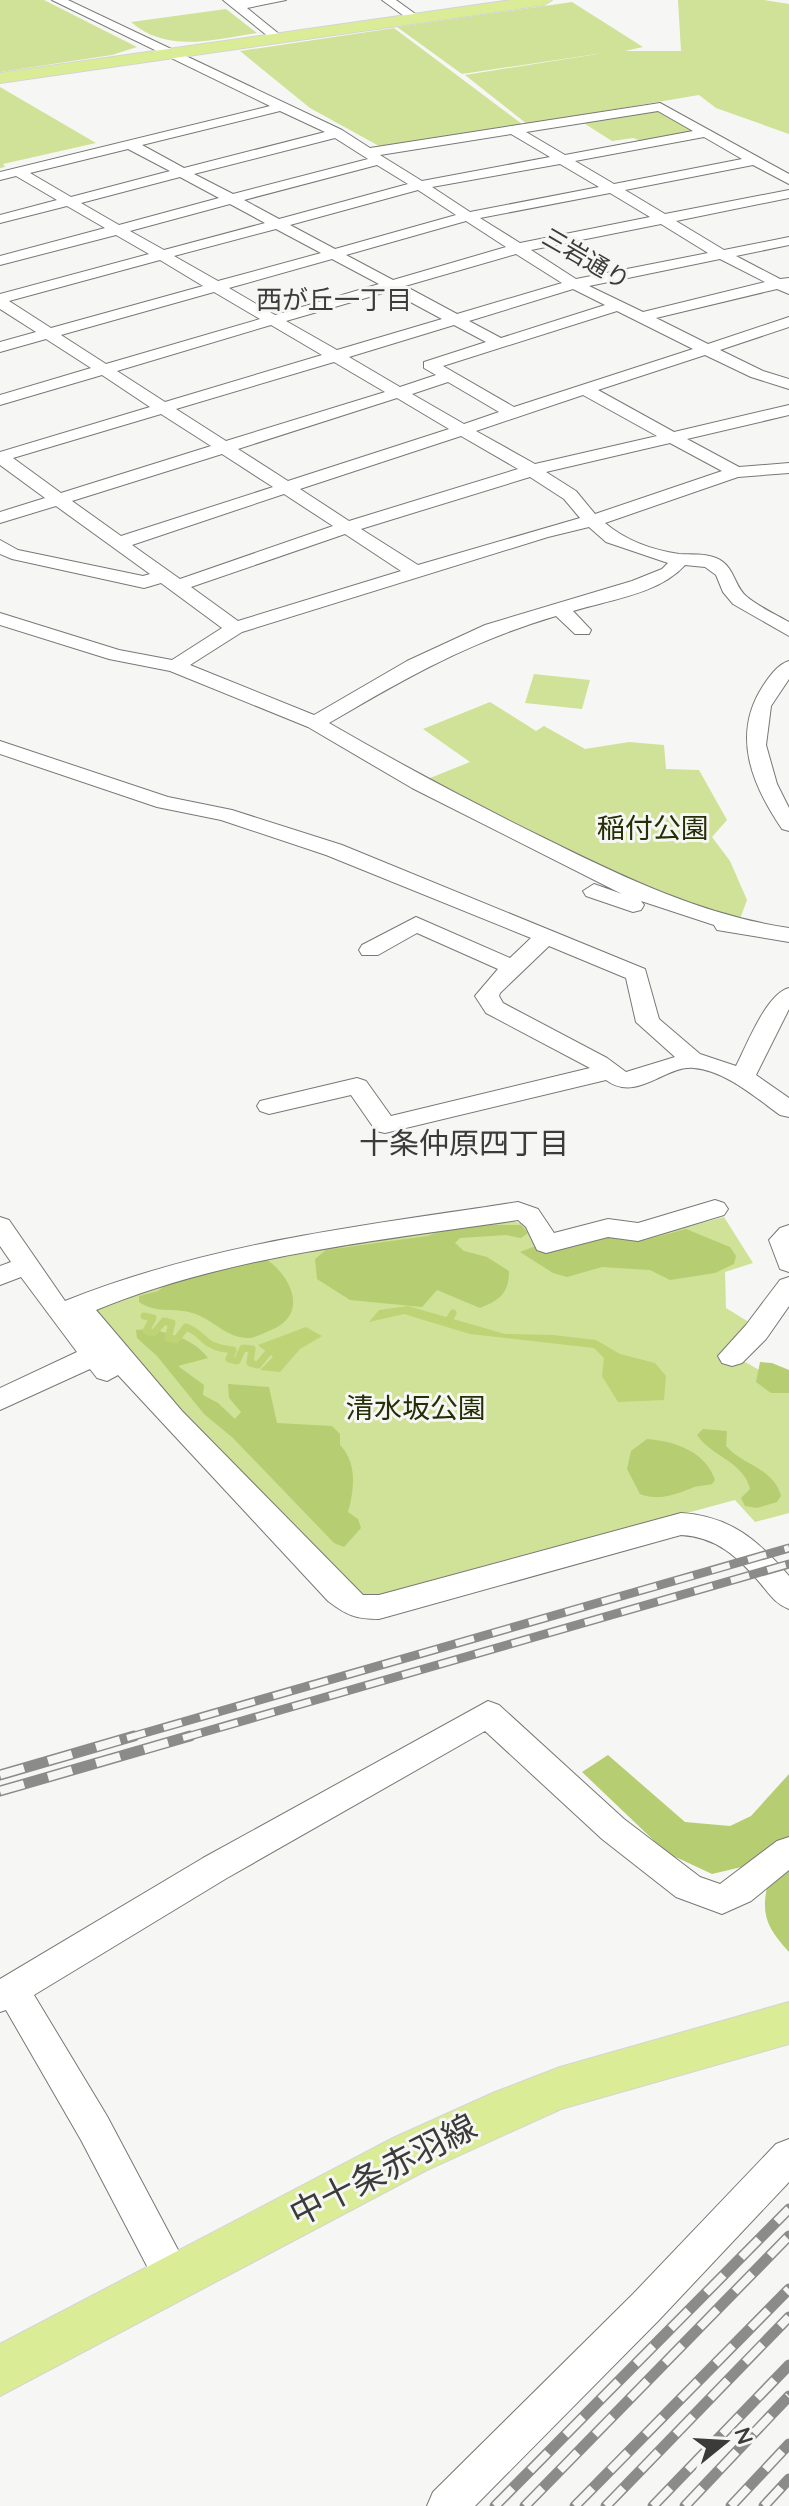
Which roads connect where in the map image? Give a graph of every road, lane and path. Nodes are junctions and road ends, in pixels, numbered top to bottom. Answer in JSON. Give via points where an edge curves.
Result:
{"nodes":[{"id":1,"x":58,"y":0,"type":"edge"},
{"id":2,"x":280,"y":0,"type":"edge"},
{"id":3,"x":388,"y":0,"type":"edge"},
{"id":4,"x":544,"y":0,"type":"edge"},
{"id":5,"x":233,"y":3,"type":"edge"},
{"id":6,"x":415,"y":18,"type":"junction"},
{"id":7,"x":278,"y":38,"type":"junction"},
{"id":8,"x":166,"y":54,"type":"junction"},
{"id":9,"x":0,"y":78,"type":"edge"},
{"id":10,"x":281,"y":107,"type":"junction"},
{"id":11,"x":514,"y":130,"type":"junction"},
{"id":12,"x":337,"y":133,"type":"junction"},
{"id":13,"x":705,"y":133,"type":"junction"},
{"id":14,"x":131,"y":145,"type":"junction"},
{"id":15,"x":376,"y":156,"type":"junction"},
{"id":16,"x":561,"y":160,"type":"junction"},
{"id":17,"x":755,"y":161,"type":"junction"},
{"id":18,"x":18,"y":172,"type":"junction"},
{"id":19,"x":182,"y":172,"type":"junction"},
{"id":20,"x":0,"y":176,"type":"edge"},
{"id":21,"x":789,"y":180,"type":"edge"},
{"id":22,"x":422,"y":185,"type":"junction"},
{"id":23,"x":611,"y":189,"type":"junction"},
{"id":24,"x":789,"y":194,"type":"edge"},
{"id":25,"x":231,"y":199,"type":"junction"},
{"id":26,"x":0,"y":200,"type":"edge"},
{"id":27,"x":70,"y":201,"type":"junction"},
{"id":28,"x":21,"y":214,"type":"junction"},
{"id":29,"x":469,"y":216,"type":"junction"},
{"id":30,"x":0,"y":219,"type":"edge"},
{"id":31,"x":662,"y":220,"type":"junction"},
{"id":32,"x":278,"y":224,"type":"junction"},
{"id":33,"x":118,"y":229,"type":"junction"},
{"id":34,"x":789,"y":241,"type":"edge"},
{"id":35,"x":519,"y":248,"type":"junction"},
{"id":36,"x":333,"y":254,"type":"junction"},
{"id":37,"x":721,"y":254,"type":"junction"},
{"id":38,"x":163,"y":256,"type":"junction"},
{"id":39,"x":0,"y":261,"type":"edge"},
{"id":40,"x":574,"y":284,"type":"junction"},
{"id":41,"x":785,"y":284,"type":"edge"},
{"id":42,"x":392,"y":285,"type":"junction"},
{"id":43,"x":216,"y":287,"type":"junction"},
{"id":44,"x":0,"y":301,"type":"edge"},
{"id":45,"x":618,"y":306,"type":"junction"},
{"id":46,"x":641,"y":317,"type":"junction"},
{"id":47,"x":455,"y":319,"type":"junction"},
{"id":48,"x":274,"y":320,"type":"junction"},
{"id":49,"x":789,"y":322,"type":"edge"},
{"id":50,"x":49,"y":333,"type":"junction"},
{"id":51,"x":499,"y":343,"type":"junction"},
{"id":52,"x":0,"y":347,"type":"edge"},
{"id":53,"x":709,"y":351,"type":"junction"},
{"id":54,"x":335,"y":356,"type":"junction"},
{"id":55,"x":104,"y":370,"type":"junction"},
{"id":56,"x":448,"y":377,"type":"junction"},
{"id":57,"x":789,"y":384,"type":"edge"},
{"id":58,"x":587,"y":391,"type":"junction"},
{"id":59,"x":399,"y":393,"type":"junction"},
{"id":60,"x":0,"y":400,"type":"edge"},
{"id":61,"x":163,"y":408,"type":"junction"},
{"id":62,"x":789,"y":410,"type":"edge"},
{"id":63,"x":514,"y":414,"type":"junction"},
{"id":64,"x":463,"y":431,"type":"junction"},
{"id":65,"x":670,"y":436,"type":"junction"},
{"id":66,"x":224,"y":447,"type":"junction"},
{"id":67,"x":0,"y":457,"type":"edge"},
{"id":68,"x":789,"y":468,"type":"edge"},
{"id":69,"x":532,"y":470,"type":"junction"},
{"id":70,"x":736,"y":472,"type":"junction"},
{"id":71,"x":288,"y":489,"type":"junction"},
{"id":72,"x":58,"y":499,"type":"junction"},
{"id":73,"x":0,"y":518,"type":"edge"},
{"id":74,"x":592,"y":521,"type":"junction"},
{"id":75,"x":348,"y":527,"type":"junction"},
{"id":76,"x":119,"y":543,"type":"junction"},
{"id":77,"x":0,"y":545,"type":"edge"},
{"id":78,"x":680,"y":560,"type":"junction"},
{"id":79,"x":416,"y":572,"type":"junction"},
{"id":80,"x":171,"y":581,"type":"junction"},
{"id":81,"x":559,"y":608,"type":"junction"},
{"id":82,"x":0,"y":619,"type":"edge"},
{"id":83,"x":235,"y":628,"type":"junction"},
{"id":84,"x":582,"y":630,"type":"dead end"},
{"id":85,"x":789,"y":630,"type":"edge"},
{"id":86,"x":175,"y":666,"type":"junction"},
{"id":87,"x":789,"y":667,"type":"edge"},
{"id":88,"x":767,"y":695,"type":"junction"},
{"id":89,"x":789,"y":699,"type":"edge"},
{"id":90,"x":315,"y":723,"type":"junction"},
{"id":91,"x":0,"y":747,"type":"edge"},
{"id":92,"x":789,"y":825,"type":"edge"},
{"id":93,"x":594,"y":891,"type":"dead end"},
{"id":94,"x":741,"y":927,"type":"junction"},
{"id":95,"x":789,"y":935,"type":"edge"},
{"id":96,"x":546,"y":936,"type":"junction"},
{"id":97,"x":370,"y":950,"type":"dead end"},
{"id":98,"x":512,"y":967,"type":"junction"},
{"id":99,"x":789,"y":995,"type":"edge"},
{"id":100,"x":692,"y":1059,"type":"junction"},
{"id":101,"x":610,"y":1071,"type":"junction"},
{"id":102,"x":743,"y":1077,"type":"junction"},
{"id":103,"x":269,"y":1106,"type":"dead end"},
{"id":104,"x":789,"y":1109,"type":"edge"},
{"id":105,"x":715,"y":1209,"type":"dead end"},
{"id":106,"x":0,"y":1226,"type":"edge"},
{"id":107,"x":789,"y":1234,"type":"edge"},
{"id":108,"x":789,"y":1263,"type":"edge"},
{"id":109,"x":27,"y":1265,"type":"junction"},
{"id":110,"x":0,"y":1276,"type":"edge"},
{"id":111,"x":789,"y":1286,"type":"edge"},
{"id":112,"x":70,"y":1310,"type":"junction"},
{"id":113,"x":93,"y":1356,"type":"junction"},
{"id":114,"x":732,"y":1356,"type":"dead end"},
{"id":115,"x":0,"y":1400,"type":"edge"},
{"id":116,"x":186,"y":1454,"type":"dead end"},
{"id":117,"x":789,"y":1597,"type":"edge"},
{"id":118,"x":789,"y":1851,"type":"edge"},
{"id":119,"x":7,"y":1994,"type":"edge"},
{"id":120,"x":789,"y":2023,"type":"edge"},
{"id":121,"x":789,"y":2156,"type":"edge"},
{"id":122,"x":173,"y":2278,"type":"junction"},
{"id":123,"x":0,"y":2371,"type":"edge"},
{"id":124,"x":447,"y":2506,"type":"edge"}],
"edges":[{"from":1,"to":8,"type":"street","name":"三岩通り"},
{"from":2,"to":5,"type":"street"},
{"from":3,"to":6,"type":"street"},
{"from":4,"to":6,"type":"main road"},
{"from":5,"to":7,"type":"street"},
{"from":6,"to":7,"type":"main road"},
{"from":7,"to":8,"type":"main road"},
{"from":8,"to":9,"type":"main road"},
{"from":8,"to":10,"type":"street","name":"三岩通り"},
{"from":10,"to":12,"type":"street","name":"三岩通り"},
{"from":10,"to":14,"type":"street"},
{"from":11,"to":13,"type":"street","via":[[660,107]]},
{"from":11,"to":15,"type":"street"},
{"from":11,"to":16,"type":"street"},
{"from":12,"to":15,"type":"street","name":"三岩通り"},
{"from":12,"to":19,"type":"street"},
{"from":13,"to":16,"type":"street"},
{"from":13,"to":17,"type":"street"},
{"from":14,"to":18,"type":"street"},
{"from":14,"to":19,"type":"street"},
{"from":15,"to":22,"type":"street","name":"三岩通り"},
{"from":15,"to":25,"type":"street"},
{"from":16,"to":22,"type":"street"},
{"from":16,"to":23,"type":"street"},
{"from":17,"to":21,"type":"street"},
{"from":17,"to":23,"type":"street"},
{"from":18,"to":20,"type":"street"},
{"from":18,"to":27,"type":"street"},
{"from":19,"to":25,"type":"street"},
{"from":19,"to":27,"type":"street"},
{"from":22,"to":29,"type":"street","name":"三岩通り"},
{"from":22,"to":32,"type":"street"},
{"from":23,"to":29,"type":"street"},
{"from":23,"to":31,"type":"street"},
{"from":24,"to":31,"type":"street"},
{"from":25,"to":32,"type":"street"},
{"from":25,"to":33,"type":"street"},
{"from":26,"to":28,"type":"street"},
{"from":27,"to":28,"type":"street"},
{"from":27,"to":33,"type":"street"},
{"from":28,"to":30,"type":"street"},
{"from":29,"to":35,"type":"street","name":"三岩通り"},
{"from":29,"to":36,"type":"street"},
{"from":31,"to":35,"type":"street"},
{"from":31,"to":37,"type":"street"},
{"from":32,"to":36,"type":"street"},
{"from":32,"to":38,"type":"street"},
{"from":33,"to":38,"type":"street"},
{"from":33,"to":39,"type":"street"},
{"from":34,"to":37,"type":"street"},
{"from":35,"to":40,"type":"street","name":"三岩通り"},
{"from":35,"to":42,"type":"street"},
{"from":36,"to":42,"type":"street"},
{"from":36,"to":43,"type":"street"},
{"from":37,"to":40,"type":"street"},
{"from":37,"to":41,"type":"street"},
{"from":38,"to":43,"type":"street"},
{"from":38,"to":44,"type":"street"},
{"from":40,"to":45,"type":"street","name":"三岩通り"},
{"from":40,"to":47,"type":"street"},
{"from":41,"to":46,"type":"street"},
{"from":42,"to":47,"type":"street"},
{"from":42,"to":48,"type":"street"},
{"from":43,"to":48,"type":"street"},
{"from":43,"to":50,"type":"street"},
{"from":44,"to":50,"type":"street"},
{"from":45,"to":46,"type":"street","name":"三岩通り"},
{"from":45,"to":51,"type":"street"},
{"from":46,"to":53,"type":"street","name":"三岩通り"},
{"from":47,"to":51,"type":"street"},
{"from":47,"to":54,"type":"street"},
{"from":48,"to":54,"type":"street"},
{"from":48,"to":55,"type":"street"},
{"from":49,"to":53,"type":"street"},
{"from":50,"to":52,"type":"street"},
{"from":50,"to":55,"type":"street"},
{"from":51,"to":56,"type":"street","via":[[430,365]]},
{"from":53,"to":57,"type":"street","name":"三岩通り"},
{"from":53,"to":58,"type":"street"},
{"from":54,"to":59,"type":"street"},
{"from":54,"to":61,"type":"street"},
{"from":55,"to":60,"type":"street"},
{"from":55,"to":61,"type":"street"},
{"from":56,"to":59,"type":"street"},
{"from":56,"to":63,"type":"street"},
{"from":58,"to":63,"type":"street"},
{"from":58,"to":65,"type":"street"},
{"from":59,"to":64,"type":"street"},
{"from":59,"to":66,"type":"street"},
{"from":61,"to":66,"type":"street"},
{"from":61,"to":67,"type":"street"},
{"from":62,"to":65,"type":"street"},
{"from":63,"to":64,"type":"street"},
{"from":64,"to":69,"type":"street"},
{"from":64,"to":71,"type":"street"},
{"from":65,"to":69,"type":"street"},
{"from":65,"to":70,"type":"street"},
{"from":66,"to":71,"type":"street"},
{"from":66,"to":72,"type":"street"},
{"from":67,"to":72,"type":"street"},
{"from":68,"to":70,"type":"street"},
{"from":69,"to":74,"type":"street","via":[[570,495]]},
{"from":69,"to":75,"type":"street"},
{"from":70,"to":74,"type":"street"},
{"from":71,"to":75,"type":"street"},
{"from":71,"to":76,"type":"street"},
{"from":72,"to":73,"type":"street"},
{"from":72,"to":76,"type":"street"},
{"from":74,"to":78,"type":"street","via":[[612,538]]},
{"from":74,"to":79,"type":"street"},
{"from":75,"to":79,"type":"street"},
{"from":75,"to":80,"type":"street"},
{"from":76,"to":80,"type":"street"},
{"from":77,"to":80,"type":"street","via":[[12,554],[144,582]]},
{"from":78,"to":81,"type":"street","via":[[668,573],[639,585]]},
{"from":78,"to":85,"type":"street","via":[[710,562],[725,573],[733,594]]},
{"from":79,"to":83,"type":"street"},
{"from":80,"to":83,"type":"street"},
{"from":81,"to":84,"type":"street"},
{"from":81,"to":90,"type":"street","via":[[492,629],[414,665]]},
{"from":82,"to":86,"type":"street","via":[[116,655]]},
{"from":83,"to":86,"type":"street"},
{"from":86,"to":90,"type":"street"},
{"from":87,"to":88,"type":"street"},
{"from":88,"to":89,"type":"street"},
{"from":88,"to":92,"type":"street","via":[[753,745],[765,785]]},
{"from":90,"to":94,"type":"street","via":[[419,784],[636,892]]},
{"from":91,"to":96,"type":"street","via":[[164,803],[225,814],[334,850]]},
{"from":93,"to":94,"type":"street","via":[[672,917]]},
{"from":94,"to":95,"type":"street"},
{"from":96,"to":98,"type":"street"},
{"from":96,"to":100,"type":"street","via":[[637,974],[648,1022]]},
{"from":97,"to":98,"type":"street","via":[[416,924]]},
{"from":98,"to":101,"type":"street","via":[[487,996],[494,1008]]},
{"from":99,"to":102,"type":"street"},
{"from":100,"to":101,"type":"street","via":[[631,1080]]},
{"from":100,"to":102,"type":"street"},
{"from":101,"to":103,"type":"street","via":[[385,1125],[357,1086]]},
{"from":102,"to":104,"type":"street"},
{"from":105,"to":112,"type":"street","via":[[638,1232],[608,1228],[546,1244],[536,1220],[529,1212],[518,1211],[300,1242],[134,1286]]},
{"from":106,"to":109,"type":"street"},
{"from":107,"to":108,"type":"street","via":[[782,1240]]},
{"from":109,"to":110,"type":"street"},
{"from":109,"to":112,"type":"street"},
{"from":111,"to":114,"type":"street"},
{"from":112,"to":113,"type":"street"},
{"from":112,"to":117,"type":"street","via":[[357,1607],[379,1607],[694,1523],[735,1538]]},
{"from":113,"to":115,"type":"street"},
{"from":113,"to":116,"type":"street"},
{"from":118,"to":119,"type":"street","via":[[739,1891],[716,1897],[688,1887],[613,1829],[488,1714],[215,1868]]},
{"from":119,"to":122,"type":"street","via":[[94,2128]]},
{"from":120,"to":122,"type":"main road","name":"中十条赤羽線","via":[[560,2088],[511,2107]]},
{"from":121,"to":124,"type":"street"},
{"from":122,"to":123,"type":"main road","name":"中十条赤羽線"}]}
